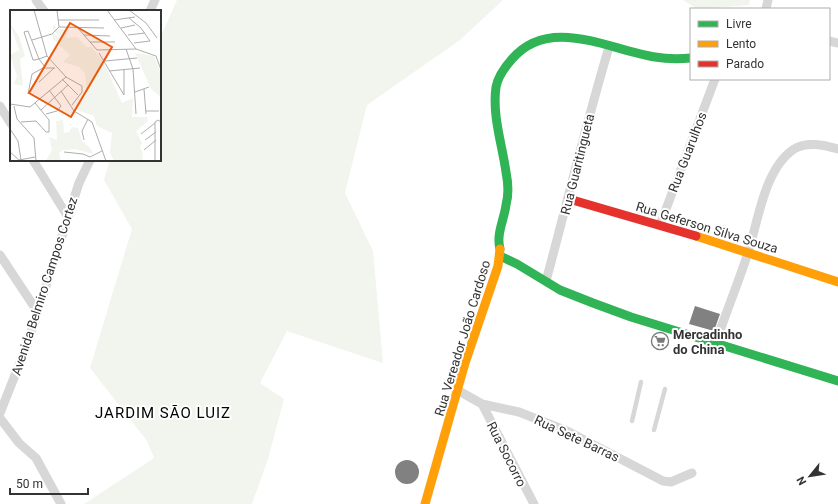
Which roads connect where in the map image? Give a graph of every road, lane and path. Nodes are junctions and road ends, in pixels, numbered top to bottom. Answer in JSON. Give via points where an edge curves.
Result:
{"nodes":[{"id":1,"x":36,"y":0,"type":"edge"},
{"id":2,"x":155,"y":0,"type":"edge"},
{"id":3,"x":43,"y":10,"type":"edge"},
{"id":4,"x":150,"y":10,"type":"edge"},
{"id":5,"x":609,"y":47,"type":"junction"},
{"id":6,"x":690,"y":58,"type":"edge"},
{"id":7,"x":715,"y":80,"type":"edge"},
{"id":8,"x":0,"y":106,"type":"edge"},
{"id":9,"x":10,"y":122,"type":"edge"},
{"id":10,"x":838,"y":149,"type":"edge"},
{"id":11,"x":34,"y":161,"type":"edge"},
{"id":12,"x":90,"y":161,"type":"edge"},
{"id":13,"x":568,"y":199,"type":"junction"},
{"id":14,"x":68,"y":216,"type":"junction"},
{"id":15,"x":660,"y":225,"type":"junction"},
{"id":16,"x":748,"y":253,"type":"junction"},
{"id":17,"x":0,"y":255,"type":"edge"},
{"id":18,"x":500,"y":256,"type":"junction"},
{"id":19,"x":546,"y":281,"type":"junction"},
{"id":20,"x":838,"y":282,"type":"edge"},
{"id":21,"x":37,"y":311,"type":"junction"},
{"id":22,"x":716,"y":342,"type":"junction"},
{"id":23,"x":838,"y":381,"type":"edge"},
{"id":24,"x":641,"y":382,"type":"dead end"},
{"id":25,"x":665,"y":389,"type":"dead end"},
{"id":26,"x":459,"y":391,"type":"junction"},
{"id":27,"x":482,"y":404,"type":"junction"},
{"id":28,"x":0,"y":413,"type":"edge"},
{"id":29,"x":0,"y":418,"type":"edge"},
{"id":30,"x":632,"y":421,"type":"dead end"},
{"id":31,"x":654,"y":430,"type":"dead end"},
{"id":32,"x":692,"y":473,"type":"dead end"},
{"id":33,"x":531,"y":502,"type":"edge"},
{"id":34,"x":61,"y":504,"type":"edge"},
{"id":35,"x":425,"y":504,"type":"edge"}],
"edges":[{"from":1,"to":3,"type":"street"},
{"from":2,"to":4,"type":"street"},
{"from":5,"to":6,"type":"street","name":"Rua Vereador João Cardoso","via":[[657,58]]},
{"from":5,"to":13,"type":"street","name":"Rua Guaritingueta"},
{"from":5,"to":18,"type":"street","name":"Rua Vereador João Cardoso","via":[[579,38],[542,38],[528,44],[502,70],[496,88],[507,201],[498,241]]},
{"from":7,"to":15,"type":"street","name":"Rua Guarulhos"},
{"from":8,"to":9,"type":"street"},
{"from":10,"to":16,"type":"street","via":[[821,144],[806,145],[794,149],[784,158],[774,171],[764,197]]},
{"from":11,"to":14,"type":"street"},
{"from":12,"to":14,"type":"street","name":"Avenida Belmiro Campos Cortez"},
{"from":13,"to":15,"type":"street","name":"Rua Geferson Silva Souza"},
{"from":13,"to":19,"type":"street","name":"Rua Guaritingueta"},
{"from":14,"to":21,"type":"street","name":"Avenida Belmiro Campos Cortez"},
{"from":15,"to":16,"type":"street","name":"Rua Geferson Silva Souza"},
{"from":16,"to":20,"type":"street","name":"Rua Geferson Silva Souza"},
{"from":16,"to":22,"type":"street"},
{"from":17,"to":21,"type":"street"},
{"from":18,"to":19,"type":"street"},
{"from":18,"to":26,"type":"street","name":"Rua Vereador João Cardoso"},
{"from":19,"to":22,"type":"street","via":[[560,290],[631,317]]},
{"from":21,"to":28,"type":"street","name":"Avenida Belmiro Campos Cortez","via":[[27,345]]},
{"from":22,"to":23,"type":"street"},
{"from":24,"to":30,"type":"lane"},
{"from":25,"to":31,"type":"lane"},
{"from":26,"to":27,"type":"street","name":"Rua Sete Barras"},
{"from":26,"to":35,"type":"street","name":"Rua Vereador João Cardoso"},
{"from":27,"to":32,"type":"street","name":"Rua Sete Barras","via":[[519,412],[567,431],[663,480],[671,482]]},
{"from":27,"to":33,"type":"street","name":"Rua Socorro"},
{"from":29,"to":34,"type":"street","via":[[19,443],[36,458]]}]}
